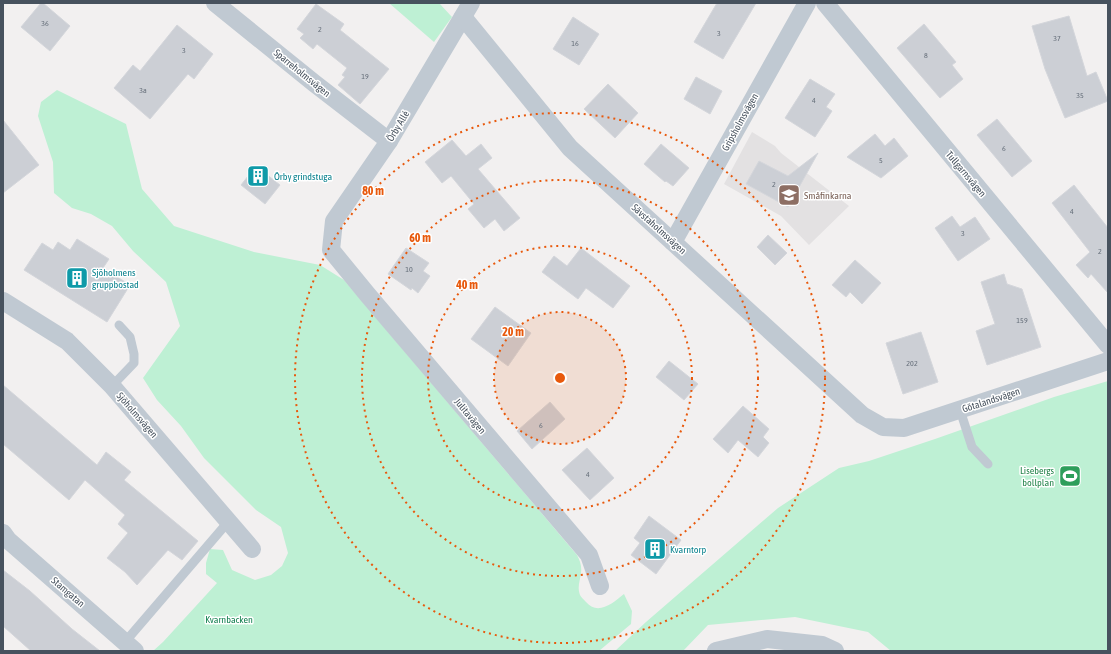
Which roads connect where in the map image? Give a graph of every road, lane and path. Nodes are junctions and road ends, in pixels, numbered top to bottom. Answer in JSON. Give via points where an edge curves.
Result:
{"nodes":[{"id":1,"x":215,"y":3,"type":"edge"},
{"id":2,"x":807,"y":3,"type":"edge"},
{"id":3,"x":825,"y":3,"type":"edge"},
{"id":4,"x":469,"y":7,"type":"edge"},
{"id":5,"x":389,"y":141,"type":"junction"},
{"id":6,"x":673,"y":242,"type":"junction"},
{"id":7,"x":331,"y":250,"type":"joint"},
{"id":8,"x":3,"y":301,"type":"edge"},
{"id":9,"x":118,"y":325,"type":"dead end"},
{"id":10,"x":1108,"y":345,"type":"edge"},
{"id":11,"x":1108,"y":361,"type":"edge"},
{"id":12,"x":112,"y":386,"type":"junction"},
{"id":13,"x":960,"y":410,"type":"junction"},
{"id":14,"x":874,"y":422,"type":"joint"},
{"id":15,"x":988,"y":464,"type":"dead end"},
{"id":16,"x":228,"y":522,"type":"junction"},
{"id":17,"x":3,"y":533,"type":"edge"},
{"id":18,"x":252,"y":550,"type":"dead end"},
{"id":19,"x":600,"y":586,"type":"dead end"},
{"id":20,"x":130,"y":646,"type":"edge"},
{"id":21,"x":716,"y":651,"type":"edge"},
{"id":22,"x":835,"y":651,"type":"edge"}],
"edges":[{"from":1,"to":5,"type":"street","name":"Sparreholmsvägen"},
{"from":2,"to":6,"type":"street","name":"Gripsholmsvägen"},
{"from":3,"to":10,"type":"street","name":"Tullgarnsvägen"},
{"from":4,"to":5,"type":"street","name":"Örby Allé"},
{"from":4,"to":6,"type":"street","name":"Sävstaholmsvägen","via":[[570,148]]},
{"from":5,"to":7,"type":"street","name":"Örby Allé","via":[[334,221]]},
{"from":6,"to":14,"type":"street","name":"Sävstaholmsvägen","via":[[862,415]]},
{"from":7,"to":19,"type":"street","name":"Julitavägen","via":[[589,555]]},
{"from":8,"to":12,"type":"street","name":"Sjöholmsvägen","via":[[67,341]]},
{"from":9,"to":12,"type":"lane","via":[[130,337],[134,363]]},
{"from":11,"to":13,"type":"street","name":"Götalandsvägen"},
{"from":12,"to":16,"type":"street","name":"Sjöholmsvägen"},
{"from":13,"to":14,"type":"street","name":"Götalandsvägen","via":[[904,428],[883,426]]},
{"from":13,"to":15,"type":"lane","via":[[972,447]]},
{"from":16,"to":18,"type":"street","name":"Sjöholmsvägen"},
{"from":16,"to":20,"type":"lane"},
{"from":17,"to":20,"type":"street","name":"Stamgatan"},
{"from":21,"to":22,"type":"street","via":[[767,639],[822,645]]}]}
